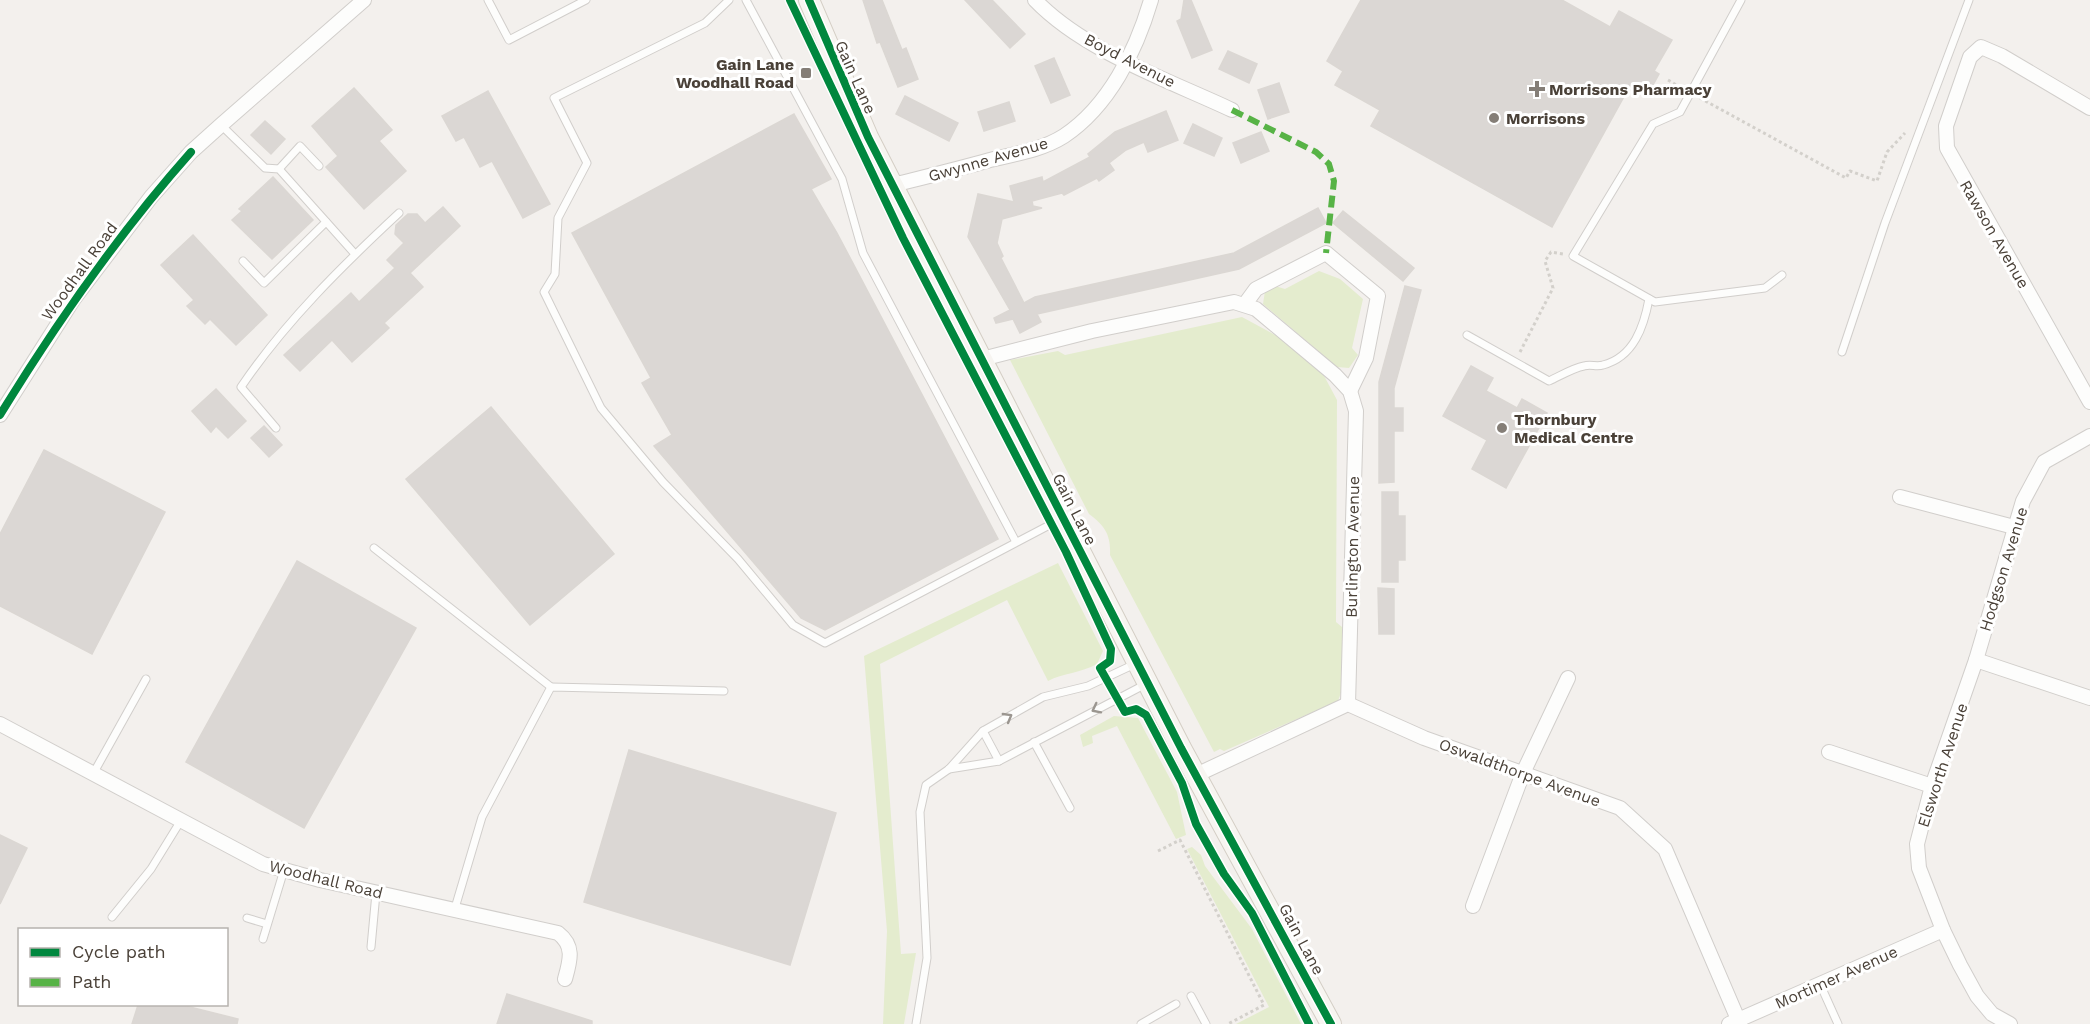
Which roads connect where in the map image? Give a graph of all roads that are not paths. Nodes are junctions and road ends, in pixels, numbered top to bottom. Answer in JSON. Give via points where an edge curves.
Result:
{"nodes":[{"id":1,"x":364,"y":0,"type":"edge"},
{"id":2,"x":488,"y":0,"type":"edge"},
{"id":3,"x":586,"y":0,"type":"edge"},
{"id":4,"x":729,"y":0,"type":"edge"},
{"id":5,"x":746,"y":0,"type":"edge"},
{"id":6,"x":808,"y":0,"type":"edge"},
{"id":7,"x":1035,"y":0,"type":"edge"},
{"id":8,"x":1151,"y":0,"type":"edge"},
{"id":9,"x":1741,"y":0,"type":"edge"},
{"id":10,"x":1969,"y":0,"type":"edge"},
{"id":11,"x":1128,"y":61,"type":"junction"},
{"id":12,"x":2090,"y":108,"type":"edge"},
{"id":13,"x":1232,"y":110,"type":"dead end"},
{"id":14,"x":221,"y":124,"type":"junction"},
{"id":15,"x":320,"y":166,"type":"dead end"},
{"id":16,"x":279,"y":169,"type":"junction"},
{"id":17,"x":893,"y":185,"type":"junction"},
{"id":18,"x":399,"y":213,"type":"dead end"},
{"id":19,"x":326,"y":222,"type":"junction"},
{"id":20,"x":356,"y":254,"type":"junction"},
{"id":21,"x":243,"y":261,"type":"dead end"},
{"id":22,"x":1782,"y":275,"type":"dead end"},
{"id":23,"x":1649,"y":298,"type":"junction"},
{"id":24,"x":1245,"y":304,"type":"junction"},
{"id":25,"x":1467,"y":335,"type":"dead end"},
{"id":26,"x":1842,"y":352,"type":"dead end"},
{"id":27,"x":982,"y":359,"type":"junction"},
{"id":28,"x":1350,"y":391,"type":"junction"},
{"id":29,"x":2090,"y":402,"type":"edge"},
{"id":30,"x":0,"y":415,"type":"edge"},
{"id":31,"x":276,"y":428,"type":"dead end"},
{"id":32,"x":2090,"y":436,"type":"edge"},
{"id":33,"x":1900,"y":497,"type":"dead end"},
{"id":34,"x":1064,"y":517,"type":"junction"},
{"id":35,"x":2014,"y":527,"type":"junction"},
{"id":36,"x":1016,"y":543,"type":"junction"},
{"id":37,"x":374,"y":548,"type":"dead end"},
{"id":38,"x":1976,"y":660,"type":"junction"},
{"id":39,"x":1138,"y":663,"type":"junction"},
{"id":40,"x":1568,"y":678,"type":"dead end"},
{"id":41,"x":146,"y":680,"type":"dead end"},
{"id":42,"x":1148,"y":683,"type":"junction"},
{"id":43,"x":551,"y":687,"type":"junction"},
{"id":44,"x":724,"y":691,"type":"dead end"},
{"id":45,"x":2090,"y":698,"type":"edge"},
{"id":46,"x":1348,"y":704,"type":"junction"},
{"id":47,"x":0,"y":724,"type":"edge"},
{"id":48,"x":983,"y":731,"type":"junction"},
{"id":49,"x":1034,"y":742,"type":"junction"},
{"id":50,"x":1829,"y":752,"type":"dead end"},
{"id":51,"x":999,"y":761,"type":"junction"},
{"id":52,"x":949,"y":768,"type":"junction"},
{"id":53,"x":1523,"y":773,"type":"junction"},
{"id":54,"x":93,"y":774,"type":"junction"},
{"id":55,"x":1196,"y":775,"type":"junction"},
{"id":56,"x":1932,"y":786,"type":"junction"},
{"id":57,"x":1070,"y":808,"type":"dead end"},
{"id":58,"x":180,"y":822,"type":"junction"},
{"id":59,"x":284,"y":870,"type":"junction"},
{"id":60,"x":376,"y":893,"type":"junction"},
{"id":61,"x":1473,"y":906,"type":"dead end"},
{"id":62,"x":455,"y":908,"type":"junction"},
{"id":63,"x":112,"y":917,"type":"dead end"},
{"id":64,"x":248,"y":918,"type":"dead end"},
{"id":65,"x":267,"y":924,"type":"junction"},
{"id":66,"x":1942,"y":930,"type":"junction"},
{"id":67,"x":263,"y":939,"type":"dead end"},
{"id":68,"x":371,"y":947,"type":"dead end"},
{"id":69,"x":565,"y":979,"type":"dead end"},
{"id":70,"x":1820,"y":984,"type":"junction"},
{"id":71,"x":1191,"y":996,"type":"dead end"},
{"id":72,"x":1176,"y":1004,"type":"dead end"},
{"id":73,"x":1736,"y":1023,"type":"edge"},
{"id":74,"x":916,"y":1024,"type":"edge"},
{"id":75,"x":1141,"y":1024,"type":"edge"},
{"id":76,"x":1206,"y":1024,"type":"edge"},
{"id":77,"x":1331,"y":1024,"type":"edge"},
{"id":78,"x":1838,"y":1024,"type":"edge"},
{"id":79,"x":2010,"y":1024,"type":"edge"}],
"edges":[{"from":1,"to":14,"type":"street","name":"Woodhall Road"},
{"from":2,"to":3,"type":"lane","via":[[509,40]]},
{"from":4,"to":36,"type":"lane","via":[[705,23],[554,98],[587,163],[558,218],[555,274],[544,292],[601,408],[793,625],[825,644]]},
{"from":5,"to":36,"type":"lane","via":[[842,179],[863,253]]},
{"from":6,"to":17,"type":"street","name":"Gain Lane"},
{"from":7,"to":11,"type":"street","name":"Boyd Avenue","via":[[1061,24]]},
{"from":8,"to":11,"type":"street","name":"Gwynne Avenue"},
{"from":9,"to":23,"type":"lane","via":[[1680,112],[1653,124],[1573,256]]},
{"from":10,"to":26,"type":"lane"},
{"from":11,"to":13,"type":"street","name":"Boyd Avenue"},
{"from":11,"to":17,"type":"street","name":"Gwynne Avenue","via":[[1088,117],[1062,137],[1037,148]]},
{"from":12,"to":29,"type":"street","name":"Rawson Avenue","via":[[1981,47],[1970,57],[1946,126],[1947,148]]},
{"from":14,"to":16,"type":"lane","via":[[265,168]]},
{"from":14,"to":30,"type":"street","name":"Woodhall Road","via":[[151,197],[73,300]]},
{"from":15,"to":16,"type":"lane","via":[[300,146]]},
{"from":16,"to":19,"type":"lane"},
{"from":17,"to":27,"type":"street","name":"Gain Lane"},
{"from":18,"to":20,"type":"lane"},
{"from":19,"to":20,"type":"lane"},
{"from":19,"to":21,"type":"lane","via":[[264,282]]},
{"from":20,"to":31,"type":"lane","via":[[264,352],[241,387]]},
{"from":22,"to":23,"type":"lane","via":[[1765,288],[1655,302]]},
{"from":23,"to":25,"type":"lane","via":[[1640,332],[1619,359],[1602,366],[1586,365],[1549,381]]},
{"from":24,"to":27,"type":"street","via":[[1234,302],[1092,331]]},
{"from":24,"to":28,"type":"street","via":[[1256,309]]},
{"from":24,"to":28,"type":"street","via":[[1256,289],[1326,253],[1378,296],[1365,358]]},
{"from":27,"to":34,"type":"street","name":"Gain Lane"},
{"from":28,"to":46,"type":"street","name":"Burlington Avenue","via":[[1356,411]]},
{"from":32,"to":35,"type":"street","name":"Hodgson Avenue","via":[[2044,462]]},
{"from":33,"to":35,"type":"street"},
{"from":34,"to":36,"type":"lane"},
{"from":34,"to":39,"type":"street","name":"Gain Lane"},
{"from":35,"to":38,"type":"street","name":"Hodgson Avenue"},
{"from":37,"to":43,"type":"lane"},
{"from":38,"to":45,"type":"street"},
{"from":38,"to":56,"type":"street","name":"Elsworth Avenue"},
{"from":39,"to":42,"type":"street","name":"Gain Lane"},
{"from":48,"to":39,"type":"lane","one_way":true,"via":[[1043,697],[1088,686]]},
{"from":40,"to":53,"type":"street"},
{"from":41,"to":54,"type":"lane"},
{"from":42,"to":49,"type":"lane","one_way":true},
{"from":42,"to":55,"type":"street","name":"Gain Lane"},
{"from":43,"to":44,"type":"lane"},
{"from":43,"to":62,"type":"lane","via":[[482,817]]},
{"from":46,"to":53,"type":"street","name":"Oswaldthorpe Avenue","via":[[1424,738]]},
{"from":46,"to":55,"type":"street"},
{"from":47,"to":54,"type":"street","name":"Woodhall Road"},
{"from":48,"to":51,"type":"lane"},
{"from":48,"to":52,"type":"lane"},
{"from":49,"to":51,"type":"lane"},
{"from":49,"to":57,"type":"lane"},
{"from":50,"to":56,"type":"street"},
{"from":51,"to":52,"type":"lane"},
{"from":52,"to":74,"type":"lane","via":[[926,785],[920,804],[927,958]]},
{"from":53,"to":61,"type":"street"},
{"from":53,"to":73,"type":"street","name":"Oswaldthorpe Avenue","via":[[1620,808],[1665,849]]},
{"from":54,"to":58,"type":"street","name":"Woodhall Road"},
{"from":55,"to":77,"type":"street","name":"Gain Lane"},
{"from":56,"to":66,"type":"street","name":"Elsworth Avenue","via":[[1917,844],[1919,868]]},
{"from":58,"to":59,"type":"street","name":"Woodhall Road","via":[[263,864]]},
{"from":58,"to":63,"type":"lane","via":[[151,870]]},
{"from":59,"to":60,"type":"street","name":"Woodhall Road"},
{"from":59,"to":65,"type":"lane"},
{"from":60,"to":62,"type":"street","name":"Woodhall Road"},
{"from":60,"to":68,"type":"lane"},
{"from":62,"to":69,"type":"street","name":"Woodhall Road","via":[[558,933],[571,953]]},
{"from":64,"to":65,"type":"lane"},
{"from":65,"to":67,"type":"lane"},
{"from":66,"to":70,"type":"street","name":"Mortimer Avenue"},
{"from":66,"to":79,"type":"street","name":"Elsworth Avenue","via":[[1977,996],[1992,1014]]},
{"from":70,"to":73,"type":"street","name":"Mortimer Avenue"},
{"from":70,"to":78,"type":"lane"},
{"from":71,"to":76,"type":"lane"},
{"from":72,"to":75,"type":"lane"}]}
